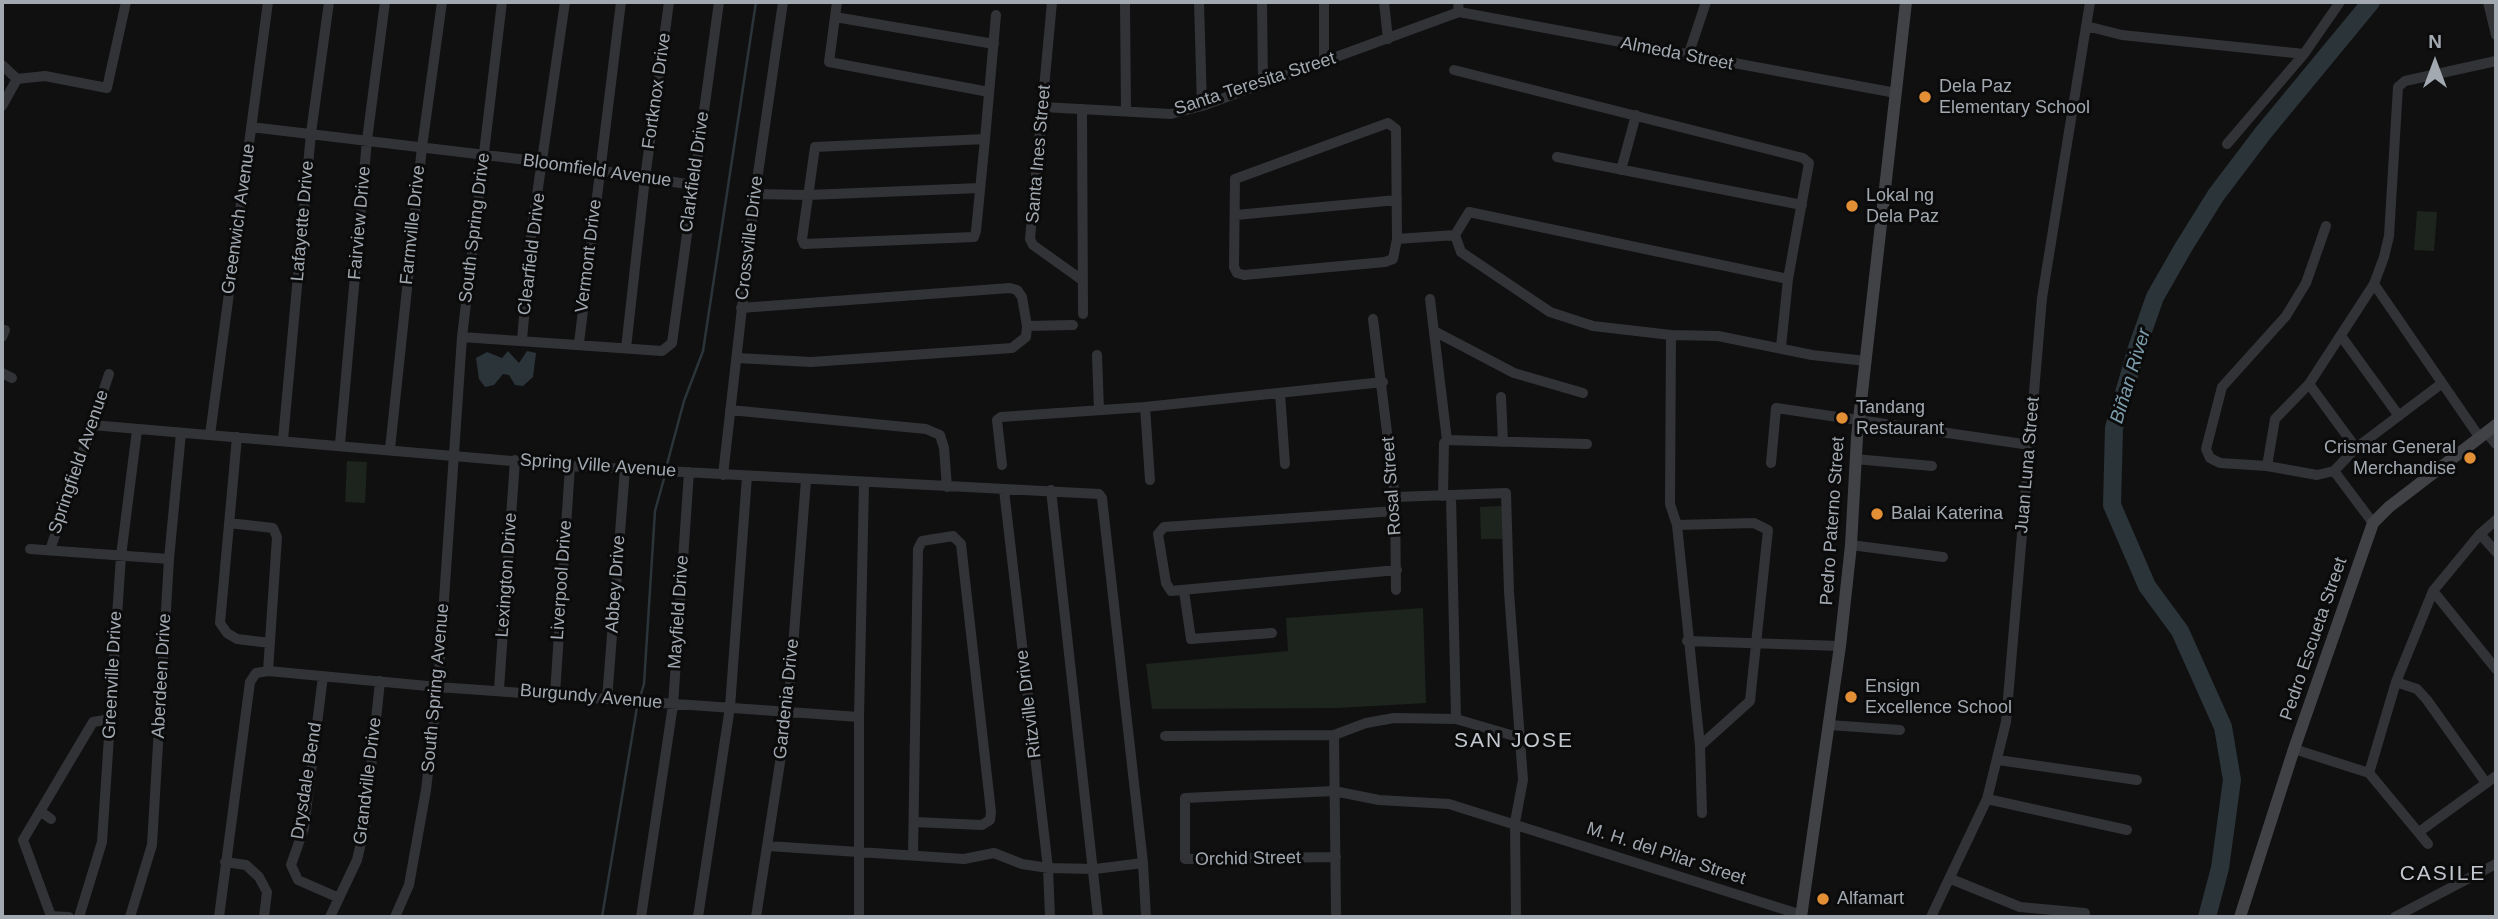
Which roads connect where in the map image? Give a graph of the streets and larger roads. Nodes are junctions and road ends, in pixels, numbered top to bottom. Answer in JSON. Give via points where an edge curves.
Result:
{"nodes":[{"id":1,"x":126,"y":2,"type":"edge"},
{"id":2,"x":268,"y":2,"type":"edge"},
{"id":3,"x":329,"y":2,"type":"edge"},
{"id":4,"x":385,"y":2,"type":"edge"},
{"id":5,"x":442,"y":2,"type":"edge"},
{"id":6,"x":502,"y":2,"type":"edge"},
{"id":7,"x":565,"y":2,"type":"edge"},
{"id":8,"x":621,"y":2,"type":"edge"},
{"id":9,"x":669,"y":2,"type":"edge"},
{"id":10,"x":719,"y":2,"type":"edge"},
{"id":11,"x":783,"y":2,"type":"edge"},
{"id":12,"x":837,"y":2,"type":"edge"},
{"id":13,"x":1052,"y":2,"type":"edge"},
{"id":14,"x":1125,"y":2,"type":"edge"},
{"id":15,"x":1199,"y":2,"type":"edge"},
{"id":16,"x":1262,"y":2,"type":"edge"},
{"id":17,"x":1324,"y":2,"type":"edge"},
{"id":18,"x":1384,"y":2,"type":"edge"},
{"id":19,"x":1706,"y":2,"type":"edge"},
{"id":20,"x":1906,"y":2,"type":"edge"},
{"id":21,"x":2090,"y":2,"type":"edge"},
{"id":22,"x":2340,"y":2,"type":"edge"},
{"id":23,"x":2488,"y":2,"type":"edge"},
{"id":24,"x":1459,"y":7,"type":"edge"},
{"id":25,"x":996,"y":15,"type":"dead end"},
{"id":26,"x":835,"y":17,"type":"junction"},
{"id":27,"x":2085,"y":26,"type":"junction"},
{"id":28,"x":2496,"y":35,"type":"edge"},
{"id":29,"x":1388,"y":39,"type":"junction"},
{"id":30,"x":994,"y":44,"type":"junction"},
{"id":31,"x":2304,"y":54,"type":"junction"},
{"id":32,"x":1688,"y":56,"type":"junction"},
{"id":33,"x":2496,"y":61,"type":"edge"},
{"id":34,"x":1324,"y":62,"type":"junction"},
{"id":35,"x":2,"y":65,"type":"edge"},
{"id":36,"x":1454,"y":70,"type":"dead end"},
{"id":37,"x":17,"y":79,"type":"junction"},
{"id":38,"x":1263,"y":83,"type":"junction"},
{"id":39,"x":989,"y":92,"type":"junction"},
{"id":40,"x":1896,"y":93,"type":"junction"},
{"id":41,"x":2,"y":106,"type":"edge"},
{"id":42,"x":1202,"y":106,"type":"junction"},
{"id":43,"x":1043,"y":107,"type":"junction"},
{"id":44,"x":1082,"y":109,"type":"junction"},
{"id":45,"x":1126,"y":111,"type":"junction"},
{"id":46,"x":1636,"y":115,"type":"junction"},
{"id":47,"x":251,"y":127,"type":"junction"},
{"id":48,"x":311,"y":133,"type":"junction"},
{"id":49,"x":985,"y":139,"type":"junction"},
{"id":50,"x":367,"y":140,"type":"junction"},
{"id":51,"x":2227,"y":144,"type":"dead end"},
{"id":52,"x":422,"y":147,"type":"junction"},
{"id":53,"x":484,"y":157,"type":"junction"},
{"id":54,"x":1557,"y":158,"type":"dead end"},
{"id":55,"x":544,"y":162,"type":"junction"},
{"id":56,"x":1621,"y":170,"type":"junction"},
{"id":57,"x":599,"y":171,"type":"junction"},
{"id":58,"x":645,"y":178,"type":"junction"},
{"id":59,"x":693,"y":185,"type":"junction"},
{"id":60,"x":980,"y":188,"type":"junction"},
{"id":61,"x":755,"y":194,"type":"junction"},
{"id":62,"x":807,"y":195,"type":"junction"},
{"id":63,"x":1397,"y":200,"type":"junction"},
{"id":64,"x":1802,"y":205,"type":"junction"},
{"id":65,"x":1236,"y":215,"type":"junction"},
{"id":66,"x":2326,"y":226,"type":"dead end"},
{"id":67,"x":1455,"y":235,"type":"junction"},
{"id":68,"x":1397,"y":239,"type":"junction"},
{"id":69,"x":1788,"y":279,"type":"junction"},
{"id":70,"x":1082,"y":280,"type":"junction"},
{"id":71,"x":2374,"y":284,"type":"junction"},
{"id":72,"x":1430,"y":299,"type":"dead end"},
{"id":73,"x":741,"y":308,"type":"junction"},
{"id":74,"x":1083,"y":314,"type":"dead end"},
{"id":75,"x":1373,"y":318,"type":"dead end"},
{"id":76,"x":1073,"y":325,"type":"dead end"},
{"id":77,"x":1027,"y":326,"type":"junction"},
{"id":78,"x":1434,"y":331,"type":"junction"},
{"id":79,"x":1671,"y":335,"type":"junction"},
{"id":80,"x":2341,"y":335,"type":"junction"},
{"id":81,"x":462,"y":337,"type":"junction"},
{"id":82,"x":522,"y":340,"type":"junction"},
{"id":83,"x":579,"y":343,"type":"junction"},
{"id":84,"x":1781,"y":347,"type":"junction"},
{"id":85,"x":626,"y":348,"type":"junction"},
{"id":86,"x":1097,"y":355,"type":"dead end"},
{"id":87,"x":737,"y":358,"type":"junction"},
{"id":88,"x":1866,"y":361,"type":"junction"},
{"id":89,"x":109,"y":374,"type":"dead end"},
{"id":90,"x":1383,"y":382,"type":"junction"},
{"id":91,"x":2309,"y":384,"type":"junction"},
{"id":92,"x":2441,"y":384,"type":"junction"},
{"id":93,"x":1280,"y":393,"type":"junction"},
{"id":94,"x":1583,"y":393,"type":"dead end"},
{"id":95,"x":1501,"y":397,"type":"dead end"},
{"id":96,"x":1145,"y":407,"type":"junction"},
{"id":97,"x":730,"y":410,"type":"junction"},
{"id":98,"x":1099,"y":410,"type":"junction"},
{"id":99,"x":2399,"y":416,"type":"junction"},
{"id":100,"x":1858,"y":420,"type":"junction"},
{"id":101,"x":92,"y":425,"type":"junction"},
{"id":102,"x":137,"y":430,"type":"junction"},
{"id":103,"x":2487,"y":432,"type":"edge"},
{"id":104,"x":181,"y":433,"type":"junction"},
{"id":105,"x":210,"y":435,"type":"junction"},
{"id":106,"x":237,"y":437,"type":"junction"},
{"id":107,"x":283,"y":440,"type":"junction"},
{"id":108,"x":1447,"y":440,"type":"junction"},
{"id":109,"x":1503,"y":442,"type":"junction"},
{"id":110,"x":340,"y":444,"type":"junction"},
{"id":111,"x":1587,"y":444,"type":"dead end"},
{"id":112,"x":2496,"y":444,"type":"edge"},
{"id":113,"x":2031,"y":445,"type":"junction"},
{"id":114,"x":2356,"y":448,"type":"junction"},
{"id":115,"x":390,"y":449,"type":"junction"},
{"id":116,"x":454,"y":455,"type":"junction"},
{"id":117,"x":1855,"y":458,"type":"junction"},
{"id":118,"x":515,"y":460,"type":"junction"},
{"id":119,"x":1770,"y":463,"type":"dead end"},
{"id":120,"x":1284,"y":464,"type":"dead end"},
{"id":121,"x":1002,"y":465,"type":"dead end"},
{"id":122,"x":569,"y":466,"type":"junction"},
{"id":123,"x":1932,"y":466,"type":"dead end"},
{"id":124,"x":2267,"y":466,"type":"junction"},
{"id":125,"x":625,"y":469,"type":"junction"},
{"id":126,"x":2334,"y":471,"type":"junction"},
{"id":127,"x":689,"y":472,"type":"junction"},
{"id":128,"x":723,"y":475,"type":"junction"},
{"id":129,"x":747,"y":476,"type":"junction"},
{"id":130,"x":806,"y":480,"type":"junction"},
{"id":131,"x":1150,"y":480,"type":"dead end"},
{"id":132,"x":864,"y":484,"type":"junction"},
{"id":133,"x":947,"y":487,"type":"junction"},
{"id":134,"x":1004,"y":490,"type":"junction"},
{"id":135,"x":1051,"y":490,"type":"junction"},
{"id":136,"x":1447,"y":496,"type":"junction"},
{"id":137,"x":1395,"y":497,"type":"junction"},
{"id":138,"x":1396,"y":511,"type":"junction"},
{"id":139,"x":2496,"y":520,"type":"edge"},
{"id":140,"x":229,"y":523,"type":"junction"},
{"id":141,"x":2373,"y":523,"type":"junction"},
{"id":142,"x":1677,"y":525,"type":"junction"},
{"id":143,"x":2480,"y":534,"type":"junction"},
{"id":144,"x":1851,"y":545,"type":"junction"},
{"id":145,"x":30,"y":549,"type":"dead end"},
{"id":146,"x":50,"y":550,"type":"junction"},
{"id":147,"x":2496,"y":552,"type":"edge"},
{"id":148,"x":121,"y":555,"type":"junction"},
{"id":149,"x":1943,"y":557,"type":"dead end"},
{"id":150,"x":169,"y":559,"type":"junction"},
{"id":151,"x":1397,"y":570,"type":"junction"},
{"id":152,"x":1396,"y":590,"type":"dead end"},
{"id":153,"x":1184,"y":592,"type":"junction"},
{"id":154,"x":2434,"y":592,"type":"junction"},
{"id":155,"x":1272,"y":633,"type":"dead end"},
{"id":156,"x":1687,"y":641,"type":"junction"},
{"id":157,"x":270,"y":643,"type":"junction"},
{"id":158,"x":1758,"y":643,"type":"junction"},
{"id":159,"x":1840,"y":646,"type":"junction"},
{"id":160,"x":2496,"y":670,"type":"edge"},
{"id":161,"x":268,"y":671,"type":"junction"},
{"id":162,"x":323,"y":676,"type":"junction"},
{"id":163,"x":380,"y":681,"type":"junction"},
{"id":164,"x":2396,"y":682,"type":"junction"},
{"id":165,"x":439,"y":687,"type":"junction"},
{"id":166,"x":499,"y":689,"type":"junction"},
{"id":167,"x":555,"y":694,"type":"junction"},
{"id":168,"x":607,"y":699,"type":"junction"},
{"id":169,"x":673,"y":705,"type":"junction"},
{"id":170,"x":730,"y":706,"type":"junction"},
{"id":171,"x":788,"y":711,"type":"junction"},
{"id":172,"x":859,"y":717,"type":"junction"},
{"id":173,"x":111,"y":719,"type":"junction"},
{"id":174,"x":1456,"y":719,"type":"junction"},
{"id":175,"x":1829,"y":725,"type":"junction"},
{"id":176,"x":1900,"y":730,"type":"dead end"},
{"id":177,"x":1334,"y":734,"type":"junction"},
{"id":178,"x":1165,"y":736,"type":"dead end"},
{"id":179,"x":1521,"y":738,"type":"junction"},
{"id":180,"x":1700,"y":746,"type":"junction"},
{"id":181,"x":2294,"y":749,"type":"junction"},
{"id":182,"x":1998,"y":760,"type":"junction"},
{"id":183,"x":2369,"y":773,"type":"junction"},
{"id":184,"x":2496,"y":776,"type":"edge"},
{"id":185,"x":2137,"y":779,"type":"dead end"},
{"id":186,"x":2486,"y":783,"type":"junction"},
{"id":187,"x":1334,"y":791,"type":"junction"},
{"id":188,"x":1190,"y":796,"type":"joint"},
{"id":189,"x":1987,"y":800,"type":"junction"},
{"id":190,"x":40,"y":811,"type":"junction"},
{"id":191,"x":1702,"y":813,"type":"dead end"},
{"id":192,"x":51,"y":819,"type":"dead end"},
{"id":193,"x":914,"y":822,"type":"junction"},
{"id":194,"x":1515,"y":822,"type":"junction"},
{"id":195,"x":2127,"y":830,"type":"dead end"},
{"id":196,"x":2419,"y":832,"type":"junction"},
{"id":197,"x":2428,"y":844,"type":"dead end"},
{"id":198,"x":768,"y":846,"type":"junction"},
{"id":199,"x":857,"y":853,"type":"junction"},
{"id":200,"x":913,"y":855,"type":"junction"},
{"id":201,"x":1336,"y":857,"type":"junction"},
{"id":202,"x":225,"y":862,"type":"junction"},
{"id":203,"x":1143,"y":863,"type":"junction"},
{"id":204,"x":2496,"y":864,"type":"edge"},
{"id":205,"x":1048,"y":868,"type":"junction"},
{"id":206,"x":1095,"y":869,"type":"junction"},
{"id":207,"x":1951,"y":879,"type":"junction"},
{"id":208,"x":339,"y":898,"type":"junction"},
{"id":209,"x":2085,"y":913,"type":"dead end"},
{"id":210,"x":69,"y":917,"type":"edge"},
{"id":211,"x":79,"y":917,"type":"edge"},
{"id":212,"x":130,"y":917,"type":"edge"},
{"id":213,"x":219,"y":917,"type":"edge"},
{"id":214,"x":264,"y":917,"type":"edge"},
{"id":215,"x":330,"y":917,"type":"edge"},
{"id":216,"x":395,"y":917,"type":"edge"},
{"id":217,"x":641,"y":917,"type":"edge"},
{"id":218,"x":698,"y":917,"type":"edge"},
{"id":219,"x":756,"y":917,"type":"edge"},
{"id":220,"x":859,"y":917,"type":"edge"},
{"id":221,"x":1050,"y":917,"type":"edge"},
{"id":222,"x":1098,"y":917,"type":"edge"},
{"id":223,"x":1146,"y":917,"type":"edge"},
{"id":224,"x":1336,"y":917,"type":"edge"},
{"id":225,"x":1516,"y":917,"type":"edge"},
{"id":226,"x":1803,"y":917,"type":"edge"},
{"id":227,"x":1931,"y":917,"type":"edge"},
{"id":228,"x":2240,"y":917,"type":"edge"},
{"id":229,"x":2395,"y":917,"type":"edge"}],
"edges":[{"from":1,"to":37,"type":"street","via":[[107,88],[45,76]]},
{"from":2,"to":47,"type":"street","name":"Greenwich Avenue"},
{"from":3,"to":48,"type":"street","name":"Lafayette Drive"},
{"from":4,"to":50,"type":"street","name":"Fairview Drive"},
{"from":5,"to":52,"type":"street","name":"Farmville Drive"},
{"from":6,"to":53,"type":"street","name":"South Spring Drive"},
{"from":7,"to":55,"type":"street","name":"Clearfield Drive"},
{"from":8,"to":57,"type":"street","name":"Vermont Drive"},
{"from":9,"to":58,"type":"street","name":"Fortknox Drive"},
{"from":10,"to":59,"type":"street","name":"Clarkfield Drive"},
{"from":11,"to":61,"type":"street","name":"Crossville Drive"},
{"from":12,"to":26,"type":"street"},
{"from":13,"to":43,"type":"street","name":"Santa Ines Street"},
{"from":14,"to":45,"type":"street"},
{"from":15,"to":42,"type":"street"},
{"from":16,"to":38,"type":"street"},
{"from":17,"to":34,"type":"street"},
{"from":18,"to":29,"type":"street"},
{"from":19,"to":32,"type":"street"},
{"from":20,"to":40,"type":"street","name":"Pedro Paterno Street"},
{"from":21,"to":27,"type":"street","name":"Juan Luna Street"},
{"from":22,"to":31,"type":"street"},
{"from":23,"to":28,"type":"street"},
{"from":24,"to":29,"type":"street","name":"Santa Teresita Street"},
{"from":24,"to":32,"type":"street","name":"Almeda Street"},
{"from":25,"to":30,"type":"street"},
{"from":26,"to":30,"type":"street"},
{"from":26,"to":39,"type":"street","via":[[829,62]]},
{"from":27,"to":31,"type":"street","via":[[2122,35]]},
{"from":27,"to":113,"type":"street","name":"Juan Luna Street","via":[[2042,298]]},
{"from":29,"to":34,"type":"street","name":"Santa Teresita Street"},
{"from":30,"to":39,"type":"street"},
{"from":31,"to":51,"type":"street"},
{"from":32,"to":40,"type":"street","name":"Almeda Street"},
{"from":33,"to":71,"type":"street","via":[[2405,81],[2398,87],[2389,236]]},
{"from":34,"to":38,"type":"street","name":"Santa Teresita Street"},
{"from":35,"to":37,"type":"street"},
{"from":36,"to":46,"type":"street"},
{"from":37,"to":41,"type":"street"},
{"from":38,"to":42,"type":"street","name":"Santa Teresita Street"},
{"from":39,"to":49,"type":"street"},
{"from":40,"to":88,"type":"street","name":"Pedro Paterno Street"},
{"from":42,"to":45,"type":"street","name":"Santa Teresita Street","via":[[1171,114]]},
{"from":43,"to":44,"type":"street","name":"Santa Teresita Street"},
{"from":43,"to":70,"type":"street","name":"Santa Ines Street","via":[[1030,239]]},
{"from":44,"to":45,"type":"street","name":"Santa Teresita Street"},
{"from":44,"to":70,"type":"street"},
{"from":46,"to":56,"type":"street"},
{"from":46,"to":64,"type":"street","via":[[1802,158],[1809,163],[1810,172]]},
{"from":47,"to":48,"type":"street","name":"Bloomfield Avenue"},
{"from":47,"to":105,"type":"street","name":"Greenwich Avenue"},
{"from":48,"to":50,"type":"street","name":"Bloomfield Avenue"},
{"from":48,"to":107,"type":"street","name":"Lafayette Drive"},
{"from":49,"to":60,"type":"street"},
{"from":49,"to":62,"type":"street","via":[[819,145]]},
{"from":50,"to":52,"type":"street","name":"Bloomfield Avenue"},
{"from":50,"to":110,"type":"street","name":"Fairview Drive"},
{"from":52,"to":53,"type":"street","name":"Bloomfield Avenue"},
{"from":52,"to":115,"type":"street","name":"Farmville Drive"},
{"from":53,"to":55,"type":"street","name":"Bloomfield Avenue"},
{"from":53,"to":81,"type":"street","name":"South Spring Drive"},
{"from":54,"to":56,"type":"street"},
{"from":55,"to":57,"type":"street","name":"Bloomfield Avenue"},
{"from":55,"to":82,"type":"street","name":"Clearfield Drive","via":[[531,236]]},
{"from":56,"to":64,"type":"street"},
{"from":57,"to":58,"type":"street","name":"Bloomfield Avenue"},
{"from":57,"to":83,"type":"street","name":"Vermont Drive"},
{"from":58,"to":59,"type":"street","name":"Bloomfield Avenue"},
{"from":58,"to":85,"type":"street","name":"Fortknox Drive"},
{"from":59,"to":85,"type":"street","name":"Clarkfield Drive","via":[[672,343],[662,351]]},
{"from":60,"to":62,"type":"street"},
{"from":60,"to":62,"type":"street","via":[[976,231],[967,240],[808,246],[802,239]]},
{"from":61,"to":62,"type":"street"},
{"from":61,"to":73,"type":"street","name":"Crossville Drive"},
{"from":63,"to":65,"type":"street"},
{"from":63,"to":65,"type":"street","via":[[1396,129],[1388,123],[1235,179]]},
{"from":63,"to":68,"type":"street"},
{"from":64,"to":69,"type":"street"},
{"from":65,"to":68,"type":"street","via":[[1234,267],[1244,275],[1385,262],[1392,259]]},
{"from":66,"to":124,"type":"street","via":[[2305,283],[2286,316],[2222,387],[2215,407],[2206,449],[2210,458],[2220,463]]},
{"from":67,"to":68,"type":"street"},
{"from":67,"to":69,"type":"street","via":[[1469,212]]},
{"from":67,"to":79,"type":"street","via":[[1461,252],[1550,312],[1593,326]]},
{"from":69,"to":84,"type":"street"},
{"from":70,"to":74,"type":"street"},
{"from":71,"to":80,"type":"street"},
{"from":71,"to":92,"type":"street"},
{"from":72,"to":78,"type":"street"},
{"from":73,"to":77,"type":"street","via":[[1010,288],[1022,297]]},
{"from":73,"to":87,"type":"street","name":"Crossville Drive"},
{"from":75,"to":90,"type":"street","name":"Rosal Street"},
{"from":76,"to":77,"type":"street"},
{"from":77,"to":87,"type":"street","via":[[1021,344],[1012,348],[811,362]]},
{"from":78,"to":94,"type":"street","via":[[1514,373]]},
{"from":78,"to":108,"type":"street"},
{"from":79,"to":84,"type":"street","via":[[1718,336]]},
{"from":79,"to":142,"type":"street","via":[[1670,504]]},
{"from":80,"to":91,"type":"street"},
{"from":80,"to":99,"type":"street"},
{"from":81,"to":82,"type":"street"},
{"from":81,"to":116,"type":"street","name":"South Spring Drive"},
{"from":82,"to":83,"type":"street"},
{"from":83,"to":85,"type":"street"},
{"from":84,"to":88,"type":"street"},
{"from":86,"to":98,"type":"street"},
{"from":87,"to":97,"type":"street","name":"Crossville Drive"},
{"from":88,"to":100,"type":"street","name":"Pedro Paterno Street"},
{"from":89,"to":101,"type":"street","name":"Springfield Avenue"},
{"from":90,"to":93,"type":"street"},
{"from":90,"to":137,"type":"street","name":"Rosal Street"},
{"from":91,"to":114,"type":"street"},
{"from":91,"to":124,"type":"street","via":[[2275,419]]},
{"from":92,"to":99,"type":"street"},
{"from":92,"to":103,"type":"street"},
{"from":93,"to":96,"type":"street"},
{"from":93,"to":120,"type":"street"},
{"from":95,"to":109,"type":"street"},
{"from":96,"to":98,"type":"street"},
{"from":96,"to":131,"type":"street"},
{"from":97,"to":128,"type":"street","name":"Crossville Drive"},
{"from":97,"to":133,"type":"street","via":[[926,429],[940,435]]},
{"from":98,"to":121,"type":"street","via":[[998,418]]},
{"from":99,"to":114,"type":"street"},
{"from":100,"to":113,"type":"street"},
{"from":100,"to":117,"type":"street","name":"Pedro Paterno Street"},
{"from":100,"to":119,"type":"street","via":[[1776,408]]},
{"from":101,"to":102,"type":"street","name":"Spring Ville Avenue"},
{"from":101,"to":146,"type":"street","name":"Springfield Avenue"},
{"from":102,"to":104,"type":"street","name":"Spring Ville Avenue"},
{"from":102,"to":148,"type":"street","name":"Greenville Drive"},
{"from":103,"to":112,"type":"street"},
{"from":103,"to":141,"type":"street","name":"Pedro Escueta Street"},
{"from":104,"to":105,"type":"street","name":"Spring Ville Avenue"},
{"from":104,"to":150,"type":"street","name":"Aberdeen Drive"},
{"from":105,"to":106,"type":"street","name":"Spring Ville Avenue"},
{"from":106,"to":107,"type":"street","name":"Spring Ville Avenue"},
{"from":106,"to":140,"type":"street"},
{"from":107,"to":110,"type":"street","name":"Spring Ville Avenue"},
{"from":108,"to":109,"type":"street"},
{"from":108,"to":136,"type":"street"},
{"from":109,"to":111,"type":"street"},
{"from":110,"to":115,"type":"street","name":"Spring Ville Avenue"},
{"from":113,"to":182,"type":"street","name":"Juan Luna Street","via":[[2006,722]]},
{"from":114,"to":126,"type":"street"},
{"from":115,"to":116,"type":"street","name":"Spring Ville Avenue"},
{"from":116,"to":118,"type":"street","name":"Spring Ville Avenue"},
{"from":116,"to":165,"type":"street","name":"South Spring Avenue"},
{"from":117,"to":123,"type":"street"},
{"from":117,"to":144,"type":"street","name":"Pedro Paterno Street"},
{"from":118,"to":122,"type":"street","name":"Spring Ville Avenue"},
{"from":118,"to":166,"type":"street","name":"Lexington Drive"},
{"from":122,"to":125,"type":"street","name":"Spring Ville Avenue"},
{"from":122,"to":167,"type":"street","name":"Liverpool Drive"},
{"from":124,"to":126,"type":"street","via":[[2317,475]]},
{"from":125,"to":127,"type":"street","name":"Spring Ville Avenue"},
{"from":125,"to":168,"type":"street","name":"Abbey Drive"},
{"from":126,"to":141,"type":"street"},
{"from":127,"to":128,"type":"street","name":"Spring Ville Avenue"},
{"from":127,"to":169,"type":"street","name":"Mayfield Drive"},
{"from":128,"to":129,"type":"street","name":"Spring Ville Avenue"},
{"from":129,"to":130,"type":"street","name":"Spring Ville Avenue"},
{"from":129,"to":170,"type":"street"},
{"from":130,"to":132,"type":"street","name":"Spring Ville Avenue"},
{"from":130,"to":171,"type":"street","name":"Gardenia Drive"},
{"from":132,"to":133,"type":"street","name":"Spring Ville Avenue"},
{"from":132,"to":172,"type":"street"},
{"from":133,"to":134,"type":"street","name":"Spring Ville Avenue"},
{"from":134,"to":135,"type":"street","name":"Spring Ville Avenue"},
{"from":134,"to":205,"type":"street","name":"Ritzville Drive"},
{"from":135,"to":203,"type":"street","name":"Spring Ville Avenue","via":[[1095,493],[1102,498]]},
{"from":135,"to":206,"type":"street"},
{"from":136,"to":137,"type":"street"},
{"from":136,"to":174,"type":"street"},
{"from":136,"to":179,"type":"street","via":[[1506,493]]},
{"from":137,"to":138,"type":"street","name":"Rosal Street"},
{"from":138,"to":151,"type":"street","name":"Rosal Street"},
{"from":138,"to":153,"type":"street","via":[[1164,527],[1158,534],[1166,583],[1171,591]]},
{"from":139,"to":143,"type":"street"},
{"from":140,"to":157,"type":"street","via":[[220,623],[237,639]]},
{"from":140,"to":157,"type":"street","via":[[273,528],[277,537]]},
{"from":141,"to":181,"type":"street","name":"Pedro Escueta Street"},
{"from":142,"to":156,"type":"street"},
{"from":142,"to":158,"type":"street","via":[[1754,523],[1768,530]]},
{"from":143,"to":147,"type":"street"},
{"from":143,"to":154,"type":"street"},
{"from":144,"to":149,"type":"street"},
{"from":144,"to":159,"type":"street","name":"Pedro Paterno Street"},
{"from":145,"to":146,"type":"street"},
{"from":146,"to":148,"type":"street"},
{"from":148,"to":150,"type":"street"},
{"from":148,"to":173,"type":"street","name":"Greenville Drive"},
{"from":150,"to":212,"type":"street","name":"Aberdeen Drive","via":[[152,845]]},
{"from":151,"to":152,"type":"street","name":"Rosal Street"},
{"from":151,"to":153,"type":"street"},
{"from":153,"to":155,"type":"street","via":[[1191,639]]},
{"from":154,"to":160,"type":"street"},
{"from":154,"to":164,"type":"street"},
{"from":156,"to":158,"type":"street"},
{"from":156,"to":180,"type":"street"},
{"from":157,"to":161,"type":"street"},
{"from":158,"to":159,"type":"street"},
{"from":158,"to":180,"type":"street","via":[[1750,701]]},
{"from":159,"to":175,"type":"street","name":"Pedro Paterno Street"},
{"from":161,"to":162,"type":"street","name":"Burgundy Avenue"},
{"from":161,"to":202,"type":"street","via":[[256,673],[250,682]]},
{"from":162,"to":163,"type":"street","name":"Burgundy Avenue"},
{"from":162,"to":208,"type":"street","name":"Drysdale Bend","via":[[304,828],[291,865],[298,880]]},
{"from":163,"to":165,"type":"street","name":"Burgundy Avenue"},
{"from":163,"to":208,"type":"street","name":"Grandville Drive","via":[[365,826],[357,860]]},
{"from":164,"to":183,"type":"street"},
{"from":164,"to":186,"type":"street","via":[[2417,689],[2427,700]]},
{"from":165,"to":166,"type":"street","name":"Burgundy Avenue"},
{"from":165,"to":216,"type":"street","name":"South Spring Avenue","via":[[409,886]]},
{"from":166,"to":167,"type":"street","name":"Burgundy Avenue"},
{"from":167,"to":168,"type":"street","name":"Burgundy Avenue"},
{"from":168,"to":169,"type":"street","name":"Burgundy Avenue"},
{"from":169,"to":170,"type":"street","name":"Burgundy Avenue"},
{"from":169,"to":217,"type":"street","name":"Mayfield Drive"},
{"from":170,"to":171,"type":"street","name":"Burgundy Avenue"},
{"from":170,"to":218,"type":"street"},
{"from":171,"to":172,"type":"street","name":"Burgundy Avenue"},
{"from":171,"to":198,"type":"street","name":"Gardenia Drive"},
{"from":172,"to":199,"type":"street"},
{"from":173,"to":190,"type":"street","via":[[93,722]]},
{"from":173,"to":211,"type":"street","name":"Greenville Drive","via":[[102,842]]},
{"from":174,"to":177,"type":"street","via":[[1395,718]]},
{"from":174,"to":179,"type":"street"},
{"from":175,"to":176,"type":"street"},
{"from":175,"to":226,"type":"street","name":"Pedro Paterno Street"},
{"from":177,"to":178,"type":"street"},
{"from":177,"to":187,"type":"street"},
{"from":179,"to":194,"type":"street","via":[[1523,780]]},
{"from":180,"to":191,"type":"street"},
{"from":181,"to":183,"type":"street"},
{"from":181,"to":228,"type":"street","name":"Pedro Escueta Street"},
{"from":182,"to":185,"type":"street"},
{"from":182,"to":189,"type":"street","name":"Juan Luna Street"},
{"from":183,"to":196,"type":"street"},
{"from":184,"to":186,"type":"street"},
{"from":186,"to":196,"type":"street"},
{"from":187,"to":188,"type":"street","name":"M. H. del Pilar Street"},
{"from":187,"to":194,"type":"street","name":"M. H. del Pilar Street","via":[[1379,800],[1449,804]]},
{"from":187,"to":201,"type":"street"},
{"from":188,"to":201,"type":"street","name":"Orchid Street","via":[[1184,807],[1185,859]]},
{"from":189,"to":195,"type":"street"},
{"from":189,"to":207,"type":"street","name":"Juan Luna Street"},
{"from":190,"to":192,"type":"street"},
{"from":190,"to":210,"type":"street","via":[[23,840],[51,916]]},
{"from":193,"to":193,"type":"street","via":[[918,549],[922,541],[953,536],[961,544],[990,820],[982,825]]},
{"from":193,"to":200,"type":"street"},
{"from":194,"to":225,"type":"street"},
{"from":194,"to":226,"type":"street","name":"M. H. del Pilar Street"},
{"from":196,"to":197,"type":"street"},
{"from":198,"to":199,"type":"street"},
{"from":198,"to":219,"type":"street","name":"Gardenia Drive"},
{"from":199,"to":200,"type":"street"},
{"from":199,"to":220,"type":"street"},
{"from":200,"to":205,"type":"street","via":[[964,859],[994,853]]},
{"from":201,"to":224,"type":"street"},
{"from":202,"to":213,"type":"street"},
{"from":202,"to":214,"type":"street","via":[[246,865],[259,877],[267,892]]},
{"from":203,"to":206,"type":"street"},
{"from":203,"to":223,"type":"street"},
{"from":204,"to":229,"type":"street"},
{"from":205,"to":206,"type":"street"},
{"from":205,"to":221,"type":"street","name":"Ritzville Drive"},
{"from":206,"to":222,"type":"street"},
{"from":207,"to":209,"type":"street","via":[[2020,907]]},
{"from":207,"to":227,"type":"street","name":"Juan Luna Street"},
{"from":208,"to":215,"type":"street","name":"Grandville Drive"}]}
